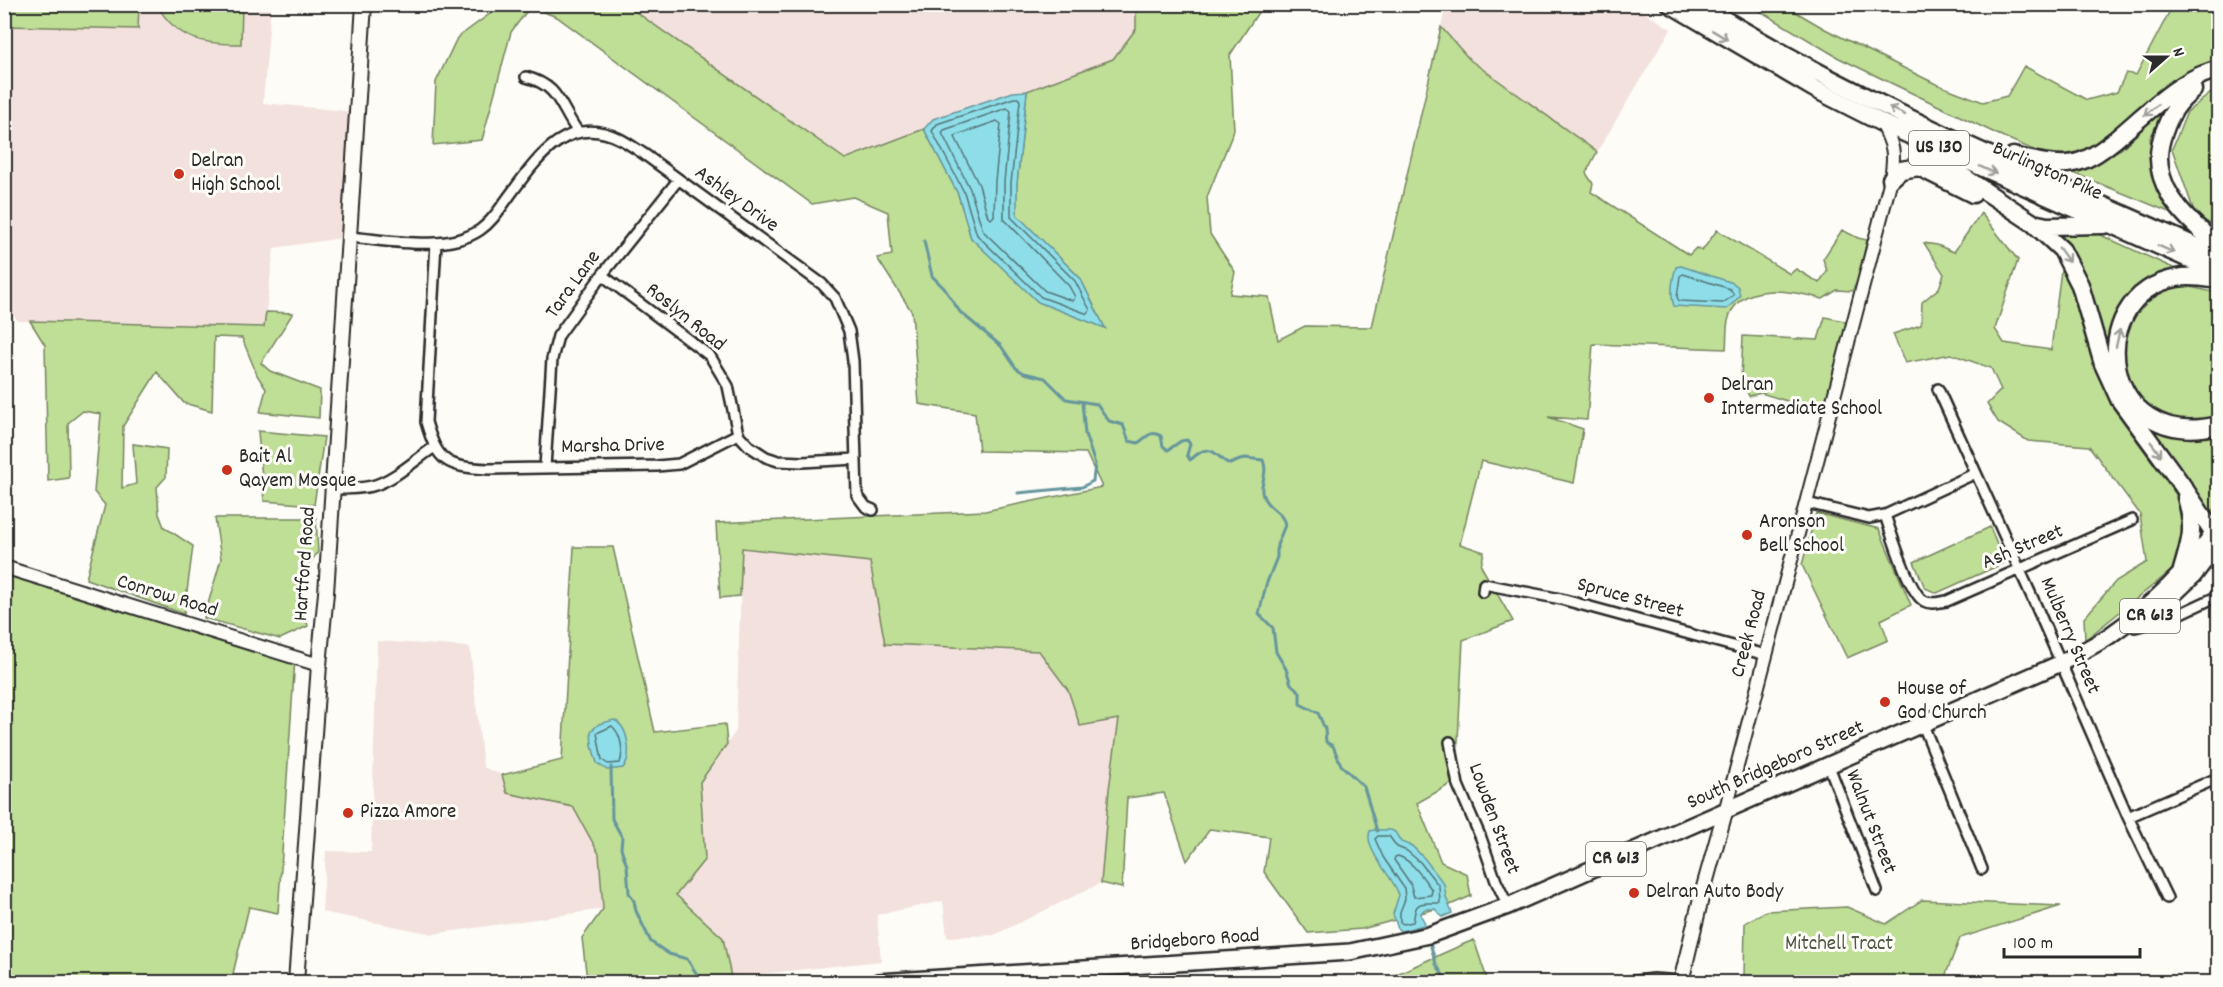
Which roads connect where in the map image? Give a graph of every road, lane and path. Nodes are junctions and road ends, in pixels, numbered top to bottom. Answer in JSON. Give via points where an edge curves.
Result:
{"nodes":[{"id":1,"x":364,"y":4,"type":"edge"},
{"id":2,"x":1670,"y":4,"type":"edge"},
{"id":3,"x":1699,"y":4,"type":"edge"},
{"id":4,"x":2218,"y":70,"type":"edge"},
{"id":5,"x":526,"y":77,"type":"dead end"},
{"id":6,"x":2218,"y":78,"type":"edge"},
{"id":7,"x":1882,"y":123,"type":"junction"},
{"id":8,"x":578,"y":132,"type":"junction"},
{"id":9,"x":1941,"y":132,"type":"junction"},
{"id":10,"x":1891,"y":179,"type":"junction"},
{"id":11,"x":678,"y":180,"type":"junction"},
{"id":12,"x":2014,"y":212,"type":"junction"},
{"id":13,"x":2033,"y":223,"type":"junction"},
{"id":14,"x":2111,"y":225,"type":"junction"},
{"id":15,"x":349,"y":237,"type":"junction"},
{"id":16,"x":436,"y":243,"type":"junction"},
{"id":17,"x":2218,"y":245,"type":"edge"},
{"id":18,"x":2218,"y":256,"type":"edge"},
{"id":19,"x":2218,"y":272,"type":"edge"},
{"id":20,"x":602,"y":275,"type":"junction"},
{"id":21,"x":2218,"y":280,"type":"edge"},
{"id":22,"x":1938,"y":389,"type":"dead end"},
{"id":23,"x":2218,"y":425,"type":"edge"},
{"id":24,"x":738,"y":434,"type":"junction"},
{"id":25,"x":434,"y":448,"type":"junction"},
{"id":26,"x":856,"y":459,"type":"junction"},
{"id":27,"x":545,"y":467,"type":"junction"},
{"id":28,"x":1976,"y":473,"type":"junction"},
{"id":29,"x":2182,"y":485,"type":"junction"},
{"id":30,"x":333,"y":489,"type":"junction"},
{"id":31,"x":1807,"y":503,"type":"junction"},
{"id":32,"x":873,"y":510,"type":"dead end"},
{"id":33,"x":1885,"y":515,"type":"junction"},
{"id":34,"x":2132,"y":520,"type":"dead end"},
{"id":35,"x":2217,"y":535,"type":"edge"},
{"id":36,"x":4,"y":567,"type":"edge"},
{"id":37,"x":2020,"y":568,"type":"junction"},
{"id":38,"x":2182,"y":570,"type":"junction"},
{"id":39,"x":1484,"y":588,"type":"dead end"},
{"id":40,"x":2218,"y":596,"type":"edge"},
{"id":41,"x":2135,"y":627,"type":"junction"},
{"id":42,"x":1766,"y":655,"type":"junction"},
{"id":43,"x":2061,"y":663,"type":"junction"},
{"id":44,"x":319,"y":665,"type":"junction"},
{"id":45,"x":1923,"y":725,"type":"junction"},
{"id":46,"x":1450,"y":742,"type":"dead end"},
{"id":47,"x":1829,"y":766,"type":"junction"},
{"id":48,"x":2218,"y":778,"type":"edge"},
{"id":49,"x":1725,"y":812,"type":"junction"},
{"id":50,"x":2128,"y":817,"type":"junction"},
{"id":51,"x":1982,"y":868,"type":"dead end"},
{"id":52,"x":1877,"y":891,"type":"dead end"},
{"id":53,"x":2167,"y":898,"type":"dead end"},
{"id":54,"x":1508,"y":906,"type":"junction"},
{"id":55,"x":296,"y":982,"type":"edge"},
{"id":56,"x":878,"y":982,"type":"edge"},
{"id":57,"x":1627,"y":982,"type":"edge"},
{"id":58,"x":1682,"y":982,"type":"edge"}],
"edges":[{"from":1,"to":15,"type":"main road","name":"Hartford Road"},
{"from":2,"to":7,"type":"highway","name":"Burlington Pike","number":"US 130","one_way":true,"via":[[1815,89]]},
{"from":9,"to":3,"type":"highway","name":"Burlington Pike","number":"US 130","one_way":true,"via":[[1821,75]]},
{"from":4,"to":9,"type":"highway","one_way":true,"via":[[2198,76],[2169,96],[2096,155],[2069,164],[2009,155]]},
{"from":5,"to":8,"type":"street","via":[[548,87]]},
{"from":6,"to":17,"type":"highway","via":[[2191,91],[2179,102],[2159,143],[2159,159],[2167,190],[2186,217]]},
{"from":7,"to":10,"type":"street","name":"Creek Road","via":[[1893,144]]},
{"from":7,"to":12,"type":"highway"},
{"from":7,"to":14,"type":"highway","name":"Burlington Pike","number":"US 130","one_way":true},
{"from":8,"to":11,"type":"street","name":"Ashley Drive","via":[[590,130],[619,138]]},
{"from":8,"to":16,"type":"street","via":[[549,148],[480,230],[456,241]]},
{"from":9,"to":18,"type":"highway","name":"Burlington Pike","number":"US 130"},
{"from":10,"to":12,"type":"highway","via":[[1901,170],[1918,168]]},
{"from":10,"to":31,"type":"street","name":"Creek Road"},
{"from":11,"to":20,"type":"street","name":"Tara Lane"},
{"from":11,"to":26,"type":"street","name":"Ashley Drive","via":[[822,284],[835,298],[849,331],[853,361]]},
{"from":12,"to":13,"type":"highway"},
{"from":13,"to":14,"type":"highway"},
{"from":13,"to":29,"type":"highway","one_way":true,"via":[[2062,250],[2072,267],[2103,364],[2119,399]]},
{"from":14,"to":19,"type":"highway","name":"Burlington Pike","number":"US 130","one_way":true},
{"from":15,"to":16,"type":"street"},
{"from":15,"to":30,"type":"main road","name":"Hartford Road"},
{"from":16,"to":25,"type":"street","via":[[426,422]]},
{"from":20,"to":24,"type":"street","name":"Roslyn Road","via":[[710,356],[728,386]]},
{"from":20,"to":27,"type":"street","name":"Tara Lane","via":[[558,336],[552,359]]},
{"from":23,"to":21,"type":"highway","one_way":true,"via":[[2186,430],[2169,427],[2139,410],[2120,382],[2115,347],[2125,315],[2149,289],[2179,277]]},
{"from":22,"to":28,"type":"street","name":"Mulberry Street"},
{"from":24,"to":26,"type":"street","via":[[757,452],[778,461]]},
{"from":24,"to":27,"type":"street","name":"Marsha Drive","via":[[679,464]]},
{"from":25,"to":27,"type":"street","name":"Marsha Drive","via":[[441,458],[465,468]]},
{"from":25,"to":30,"type":"street","via":[[372,486]]},
{"from":26,"to":32,"type":"street","name":"Ashley Drive","via":[[857,495]]},
{"from":28,"to":33,"type":"street"},
{"from":28,"to":37,"type":"street","name":"Mulberry Street"},
{"from":29,"to":35,"type":"highway"},
{"from":29,"to":38,"type":"highway","via":[[2193,534]]},
{"from":30,"to":44,"type":"main road","name":"Hartford Road"},
{"from":31,"to":33,"type":"street","via":[[1869,518]]},
{"from":31,"to":42,"type":"street","name":"Creek Road"},
{"from":33,"to":37,"type":"street","name":"Ash Street","via":[[1910,584],[1918,597],[1932,604]]},
{"from":34,"to":37,"type":"street","name":"Ash Street"},
{"from":35,"to":38,"type":"main road","name":"South Bridgeboro Street","number":"CR 613"},
{"from":35,"to":41,"type":"main road","name":"South Bridgeboro Street","number":"CR 613","via":[[2194,575]]},
{"from":36,"to":44,"type":"street","name":"Conrow Road"},
{"from":37,"to":43,"type":"street","name":"Mulberry Street"},
{"from":38,"to":43,"type":"main road","name":"South Bridgeboro Street","number":"CR 613","via":[[2148,605],[2108,637]]},
{"from":39,"to":42,"type":"street","name":"Spruce Street","via":[[1562,599]]},
{"from":40,"to":41,"type":"street","name":"South Bridgeboro Street","via":[[2171,618]]},
{"from":41,"to":43,"type":"main road","name":"South Bridgeboro Street","number":"CR 613"},
{"from":42,"to":49,"type":"street","name":"Creek Road"},
{"from":43,"to":45,"type":"main road","name":"South Bridgeboro Street","number":"CR 613"},
{"from":43,"to":50,"type":"street","name":"Mulberry Street"},
{"from":44,"to":55,"type":"main road","name":"Hartford Road"},
{"from":45,"to":47,"type":"main road","name":"South Bridgeboro Street","number":"CR 613"},
{"from":45,"to":51,"type":"street"},
{"from":46,"to":54,"type":"street","name":"Lowden Street","via":[[1458,785]]},
{"from":47,"to":49,"type":"main road","name":"South Bridgeboro Street","number":"CR 613"},
{"from":47,"to":52,"type":"street","name":"Walnut Street"},
{"from":48,"to":50,"type":"street"},
{"from":49,"to":54,"type":"main road","name":"South Bridgeboro Street","number":"CR 613"},
{"from":49,"to":58,"type":"main road","name":"Creek Road"},
{"from":50,"to":53,"type":"street","name":"Mulberry Street"},
{"from":54,"to":56,"type":"main road","name":"Bridgeboro Road","number":"CR 613","via":[[1429,935],[1350,952]]},
{"from":57,"to":58,"type":"street"}]}
